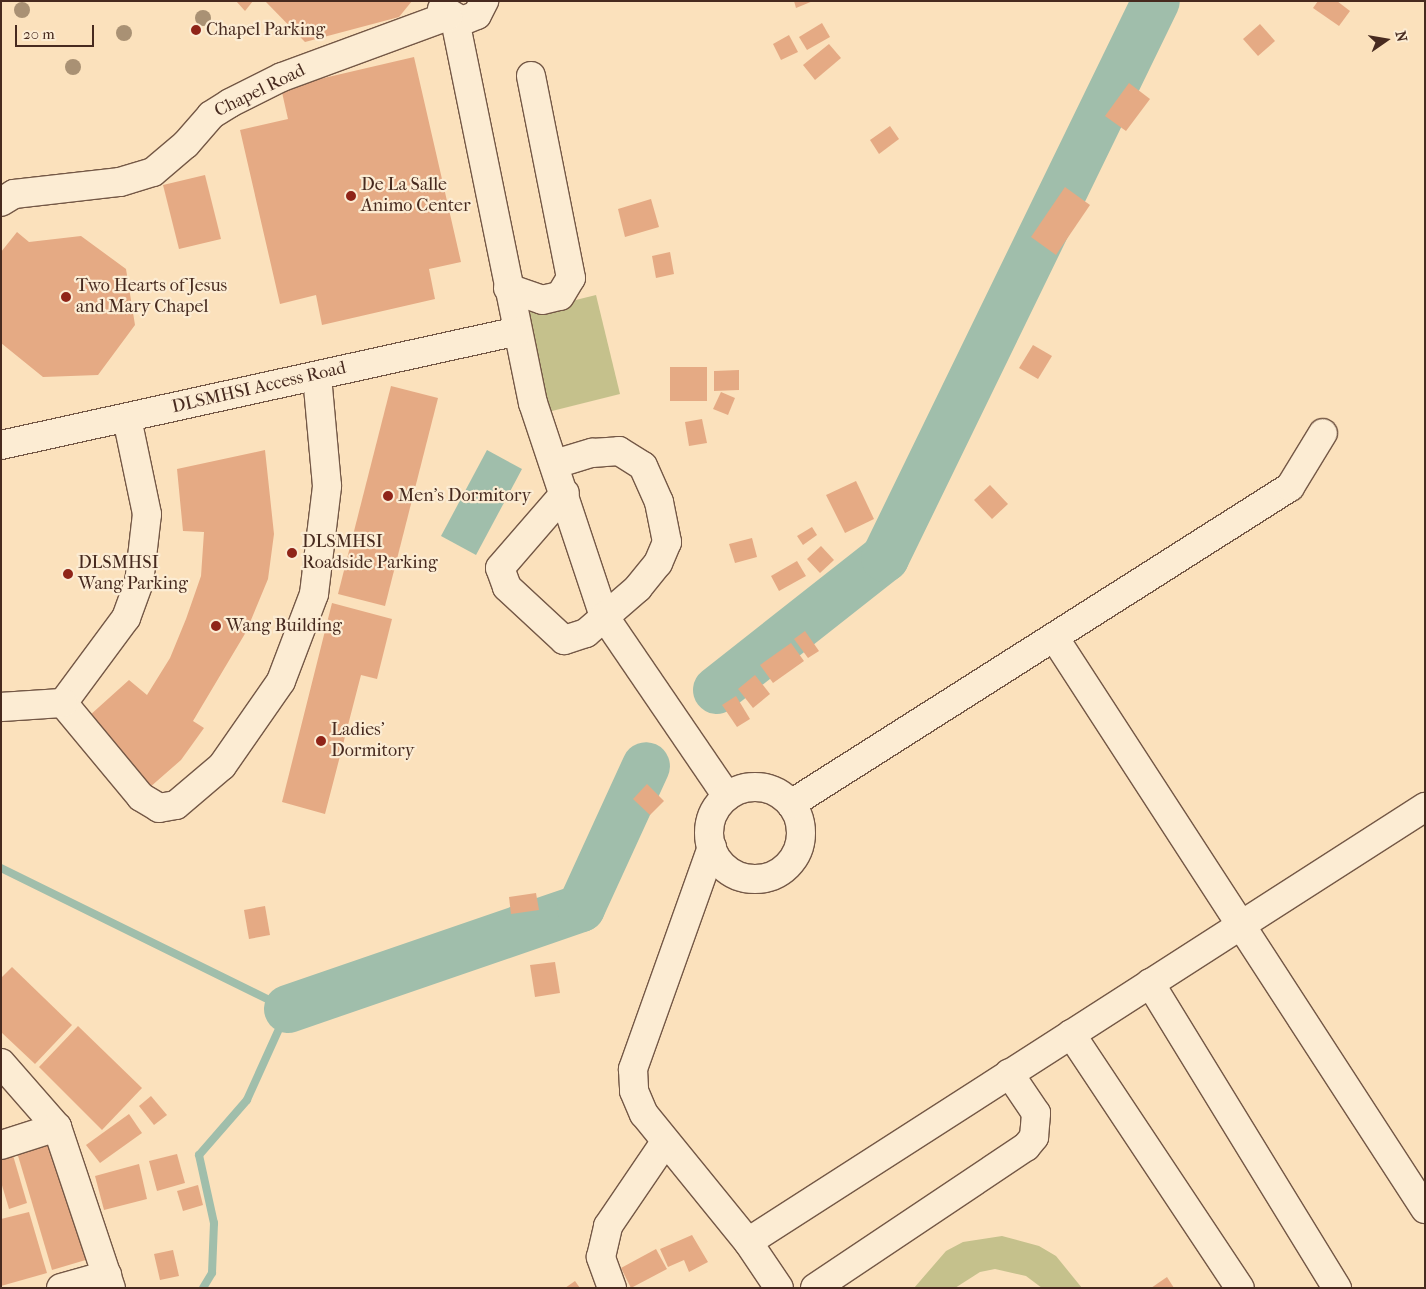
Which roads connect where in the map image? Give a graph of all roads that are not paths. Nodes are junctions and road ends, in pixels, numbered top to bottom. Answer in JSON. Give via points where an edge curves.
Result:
{"nodes":[{"id":1,"x":484,"y":1,"type":"edge"},
{"id":2,"x":447,"y":12,"type":"edge"},
{"id":3,"x":530,"y":76,"type":"dead end"},
{"id":4,"x":1,"y":202,"type":"edge"},
{"id":5,"x":508,"y":288,"type":"junction"},
{"id":6,"x":518,"y":331,"type":"junction"},
{"id":7,"x":317,"y":376,"type":"junction"},
{"id":8,"x":127,"y":418,"type":"junction"},
{"id":9,"x":1323,"y":433,"type":"dead end"},
{"id":10,"x":1,"y":446,"type":"edge"},
{"id":11,"x":555,"y":464,"type":"junction"},
{"id":12,"x":565,"y":493,"type":"junction"},
{"id":13,"x":604,"y":616,"type":"junction"},
{"id":14,"x":1054,"y":637,"type":"junction"},
{"id":15,"x":63,"y":702,"type":"junction"},
{"id":16,"x":1,"y":707,"type":"edge"},
{"id":17,"x":727,"y":796,"type":"junction"},
{"id":18,"x":791,"y":804,"type":"junction"},
{"id":19,"x":1425,"y":807,"type":"edge"},
{"id":20,"x":712,"y":847,"type":"junction"},
{"id":21,"x":1240,"y":926,"type":"junction"},
{"id":22,"x":1150,"y":983,"type":"junction"},
{"id":23,"x":1071,"y":1034,"type":"junction"},
{"id":24,"x":1,"y":1063,"type":"edge"},
{"id":25,"x":1009,"y":1074,"type":"junction"},
{"id":26,"x":57,"y":1128,"type":"junction"},
{"id":27,"x":665,"y":1142,"type":"junction"},
{"id":28,"x":1,"y":1145,"type":"edge"},
{"id":29,"x":1425,"y":1209,"type":"edge"},
{"id":30,"x":748,"y":1242,"type":"junction"},
{"id":31,"x":109,"y":1282,"type":"edge"},
{"id":32,"x":608,"y":1282,"type":"edge"},
{"id":33,"x":61,"y":1288,"type":"edge"},
{"id":34,"x":778,"y":1288,"type":"edge"},
{"id":35,"x":815,"y":1288,"type":"edge"},
{"id":36,"x":1240,"y":1288,"type":"edge"},
{"id":37,"x":1337,"y":1288,"type":"edge"}],
"edges":[{"from":1,"to":2,"type":"street","name":"Chapel Road","via":[[477,14]]},
{"from":2,"to":4,"type":"street","name":"Chapel Road","via":[[282,77],[230,103],[211,115],[186,144],[153,172],[120,182],[14,194]]},
{"from":2,"to":5,"type":"street"},
{"from":3,"to":5,"type":"street","via":[[571,278],[560,296],[542,300]]},
{"from":5,"to":6,"type":"street"},
{"from":6,"to":7,"type":"street","name":"DLSMHSI Access Road"},
{"from":6,"to":11,"type":"street","via":[[533,404]]},
{"from":7,"to":8,"type":"street","name":"DLSMHSI Access Road"},
{"from":7,"to":15,"type":"street","via":[[327,486],[314,594],[280,682],[222,766],[176,805],[159,808],[141,798]]},
{"from":8,"to":10,"type":"street","name":"DLSMHSI Access Road"},
{"from":8,"to":15,"type":"street","via":[[147,514],[139,583],[126,618]]},
{"from":9,"to":14,"type":"street","via":[[1290,487]]},
{"from":11,"to":12,"type":"street"},
{"from":11,"to":13,"type":"street","via":[[592,453],[619,451],[643,466],[659,502],[667,542],[658,563],[638,588]]},
{"from":12,"to":13,"type":"street"},
{"from":12,"to":13,"type":"street","via":[[509,554],[500,568],[501,578],[564,640],[576,639]]},
{"from":13,"to":17,"type":"street"},
{"from":14,"to":18,"type":"street"},
{"from":14,"to":21,"type":"street"},
{"from":15,"to":16,"type":"street"},
{"from":17,"to":18,"type":"street","via":[[760,788],[780,794]]},
{"from":17,"to":20,"type":"street","via":[[712,820]]},
{"from":18,"to":20,"type":"street","via":[[798,816],[800,838],[784,869],[756,879],[742,877],[723,865]]},
{"from":19,"to":21,"type":"street"},
{"from":20,"to":27,"type":"street","via":[[633,1069],[634,1091],[644,1114]]},
{"from":21,"to":22,"type":"street"},
{"from":21,"to":29,"type":"street"},
{"from":22,"to":23,"type":"street"},
{"from":22,"to":37,"type":"street"},
{"from":23,"to":25,"type":"street"},
{"from":23,"to":36,"type":"street"},
{"from":24,"to":26,"type":"street"},
{"from":25,"to":30,"type":"street"},
{"from":25,"to":35,"type":"street","via":[[1036,1113],[1036,1131],[1026,1147]]},
{"from":26,"to":28,"type":"street"},
{"from":26,"to":31,"type":"street"},
{"from":27,"to":30,"type":"street"},
{"from":27,"to":32,"type":"street","via":[[608,1226],[601,1257]]},
{"from":30,"to":34,"type":"street"},
{"from":31,"to":33,"type":"street"}]}
